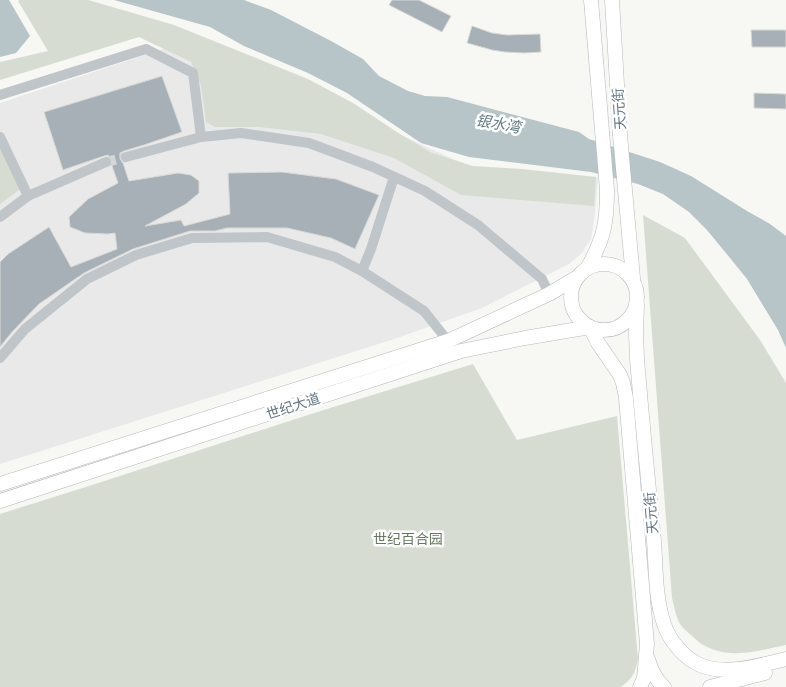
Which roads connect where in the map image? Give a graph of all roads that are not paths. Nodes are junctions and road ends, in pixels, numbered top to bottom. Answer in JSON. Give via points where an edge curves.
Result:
{"nodes":[{"id":1,"x":591,"y":0,"type":"edge"},
{"id":2,"x":612,"y":0,"type":"edge"},
{"id":3,"x":0,"y":95,"type":"edge"},
{"id":4,"x":0,"y":137,"type":"edge"},
{"id":5,"x":201,"y":137,"type":"junction"},
{"id":6,"x":126,"y":157,"type":"tunnel mouth"},
{"id":7,"x":106,"y":162,"type":"tunnel mouth"},
{"id":8,"x":394,"y":177,"type":"junction"},
{"id":9,"x":28,"y":196,"type":"junction"},
{"id":10,"x":0,"y":217,"type":"edge"},
{"id":11,"x":588,"y":267,"type":"junction"},
{"id":12,"x":362,"y":271,"type":"junction"},
{"id":13,"x":576,"y":278,"type":"junction"},
{"id":14,"x":633,"y":278,"type":"junction"},
{"id":15,"x":549,"y":294,"type":"junction"},
{"id":16,"x":637,"y":304,"type":"junction"},
{"id":17,"x":590,"y":327,"type":"junction"},
{"id":18,"x":448,"y":341,"type":"junction"},
{"id":19,"x":0,"y":358,"type":"edge"},
{"id":20,"x":0,"y":484,"type":"edge"},
{"id":21,"x":0,"y":501,"type":"edge"},
{"id":22,"x":646,"y":648,"type":"junction"},
{"id":23,"x":786,"y":659,"type":"edge"},
{"id":24,"x":786,"y":668,"type":"edge"},
{"id":25,"x":640,"y":687,"type":"edge"},
{"id":26,"x":664,"y":687,"type":"edge"},
{"id":27,"x":710,"y":687,"type":"edge"}],
"edges":[{"from":1,"to":11,"type":"main road","name":"天元街","via":[[607,214],[604,233]]},
{"from":2,"to":14,"type":"main road","name":"天元街"},
{"from":3,"to":5,"type":"lane","via":[[146,49],[193,74]]},
{"from":4,"to":9,"type":"lane"},
{"from":5,"to":6,"type":"lane"},
{"from":5,"to":8,"type":"lane","via":[[241,133],[309,143]]},
{"from":7,"to":9,"type":"lane"},
{"from":8,"to":12,"type":"lane"},
{"from":8,"to":15,"type":"lane","via":[[425,191],[478,224],[542,279]]},
{"from":9,"to":10,"type":"lane"},
{"from":11,"to":13,"type":"main road"},
{"from":11,"to":14,"type":"main road","via":[[606,263],[616,265]]},
{"from":12,"to":18,"type":"lane","via":[[424,311]]},
{"from":12,"to":19,"type":"lane","via":[[335,257],[267,237],[192,238],[136,255],[87,279],[26,329]]},
{"from":13,"to":15,"type":"main road","name":"世纪大道"},
{"from":13,"to":17,"type":"main road","via":[[570,296],[572,306],[582,322]]},
{"from":14,"to":16,"type":"main road"},
{"from":15,"to":18,"type":"main road","name":"世纪大道"},
{"from":16,"to":17,"type":"main road","via":[[634,314],[619,327],[599,330]]},
{"from":16,"to":23,"type":"main road","name":"天元街","via":[[637,360],[658,602],[669,636],[692,660],[711,669],[740,669]]},
{"from":17,"to":21,"type":"main road","name":"世纪大道","via":[[461,351]]},
{"from":17,"to":22,"type":"main road","name":"天元街","via":[[620,375],[626,398]]},
{"from":18,"to":20,"type":"main road","name":"世纪大道"},
{"from":22,"to":25,"type":"main road","name":"天元街","via":[[644,678]]},
{"from":22,"to":26,"type":"main road","via":[[651,669]]},
{"from":24,"to":27,"type":"main road"}]}
